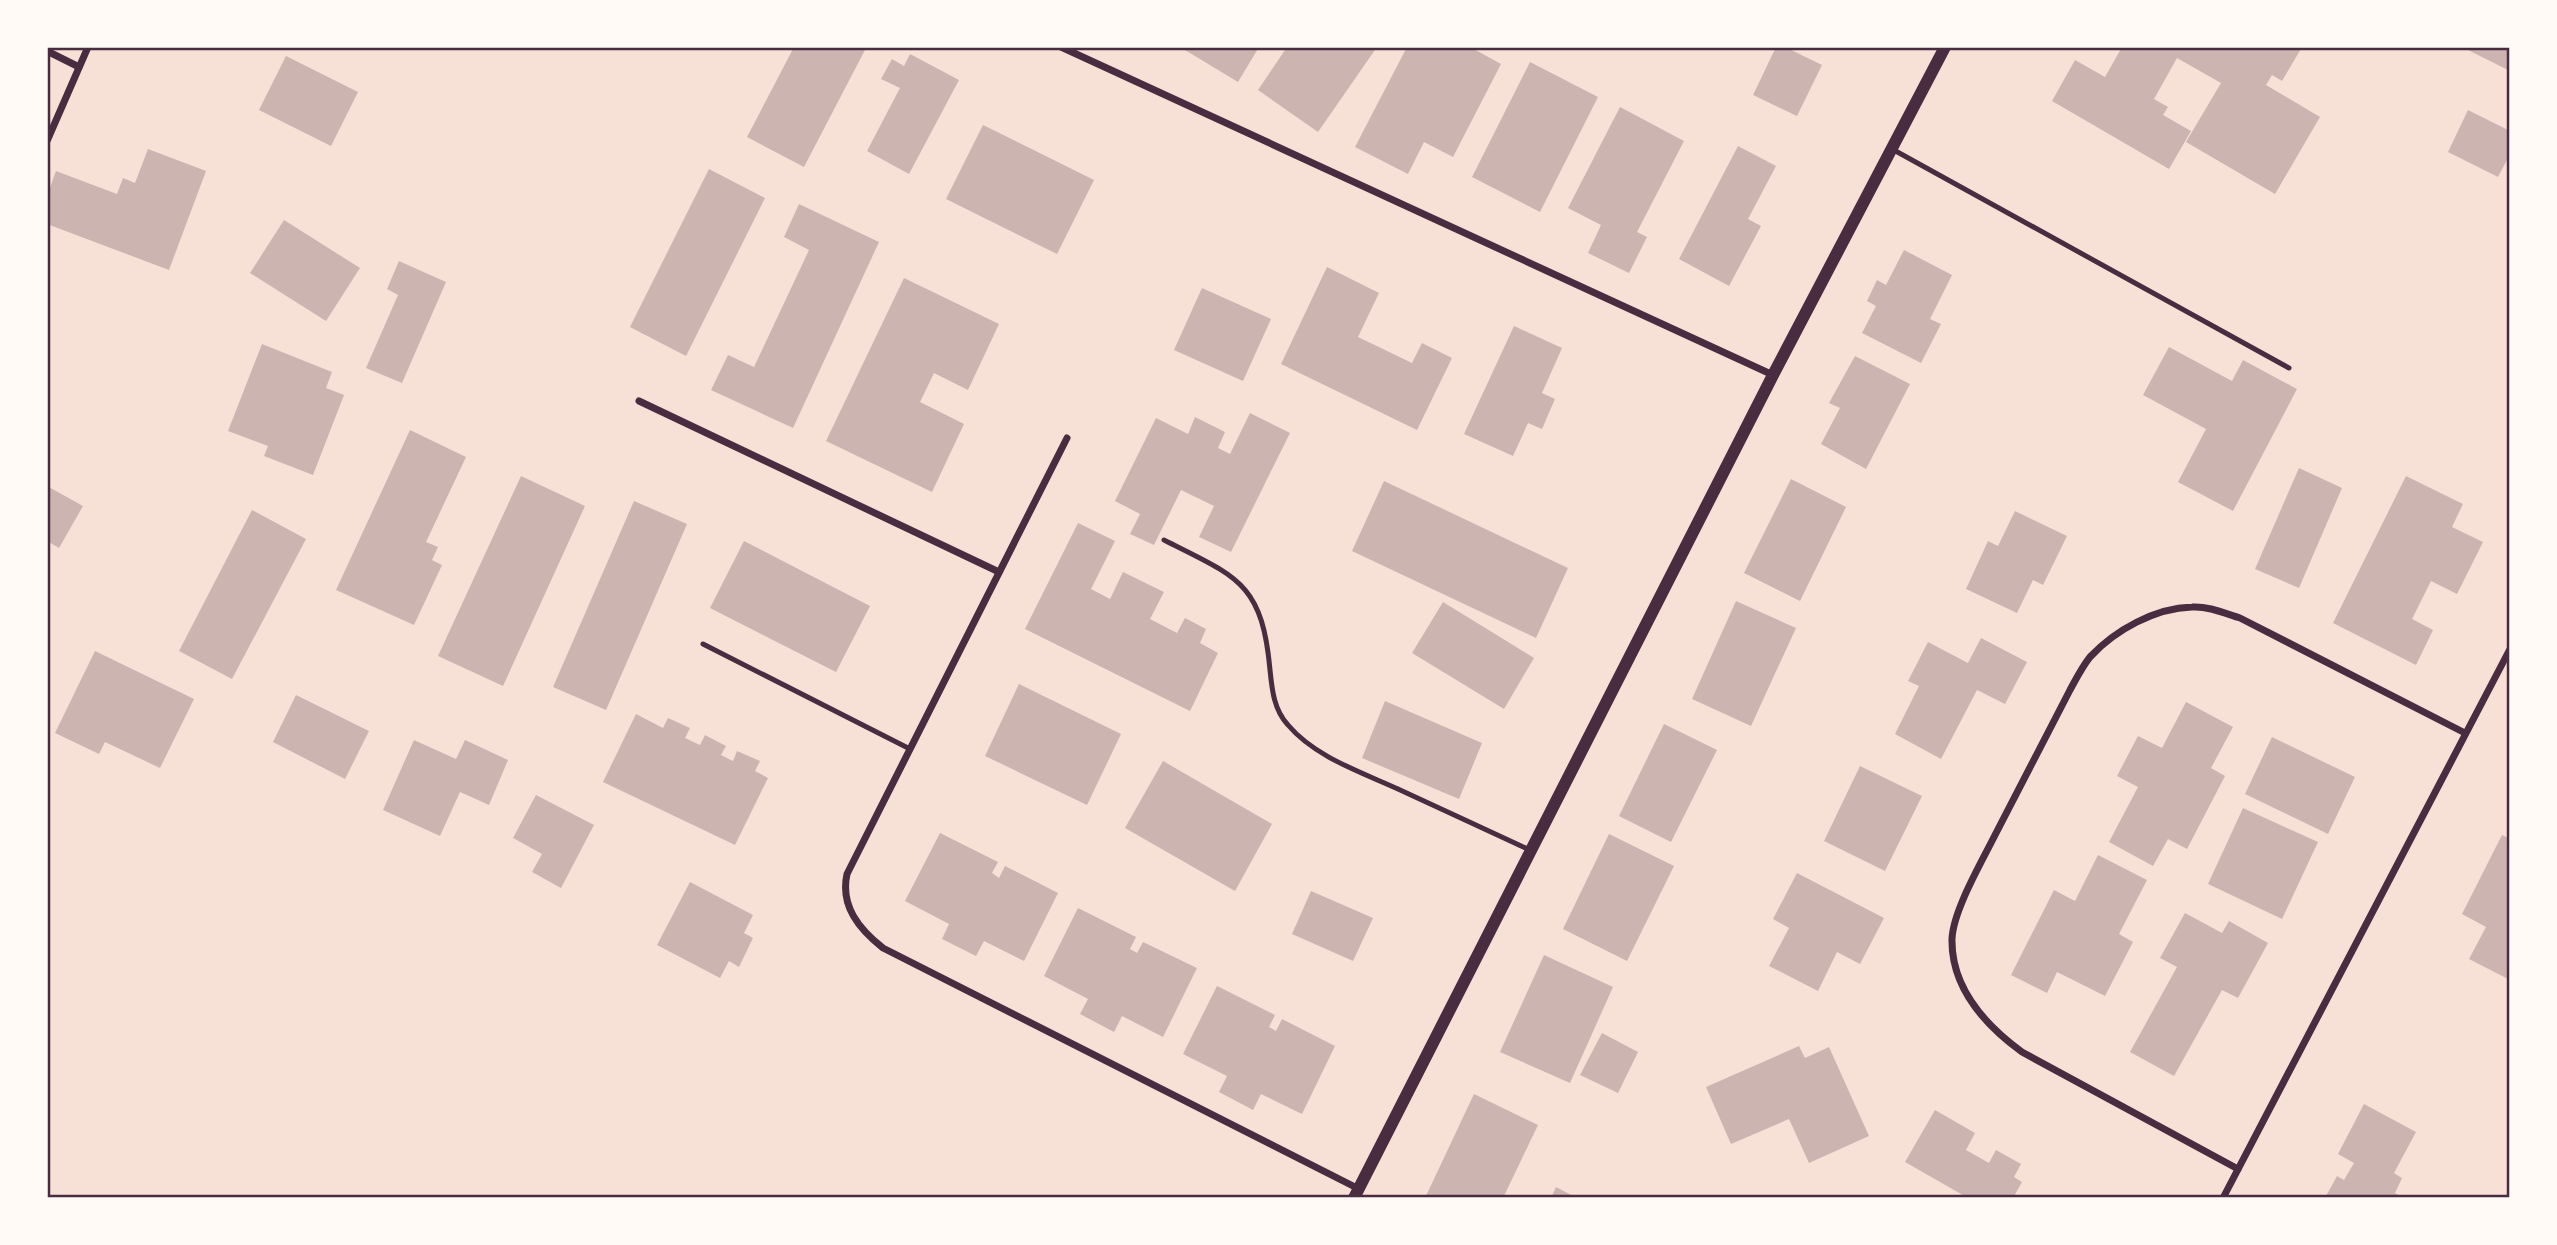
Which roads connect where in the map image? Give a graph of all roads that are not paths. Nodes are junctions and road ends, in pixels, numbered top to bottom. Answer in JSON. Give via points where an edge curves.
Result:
{"nodes":[{"id":1,"x":88,"y":47,"type":"edge"},
{"id":2,"x":1061,"y":47,"type":"edge"},
{"id":3,"x":1945,"y":47,"type":"edge"},
{"id":4,"x":47,"y":51,"type":"edge"},
{"id":5,"x":79,"y":67,"type":"junction"},
{"id":6,"x":47,"y":141,"type":"edge"},
{"id":7,"x":1892,"y":149,"type":"junction"},
{"id":8,"x":2289,"y":368,"type":"dead end"},
{"id":9,"x":1773,"y":374,"type":"junction"},
{"id":10,"x":639,"y":401,"type":"dead end"},
{"id":11,"x":1067,"y":438,"type":"dead end"},
{"id":12,"x":1164,"y":540,"type":"dead end"},
{"id":13,"x":999,"y":572,"type":"junction"},
{"id":14,"x":703,"y":644,"type":"dead end"},
{"id":15,"x":2510,"y":649,"type":"edge"},
{"id":16,"x":2465,"y":733,"type":"junction"},
{"id":17,"x":910,"y":749,"type":"junction"},
{"id":18,"x":1532,"y":851,"type":"junction"},
{"id":19,"x":2238,"y":1169,"type":"junction"},
{"id":20,"x":1356,"y":1194,"type":"edge"},
{"id":21,"x":2223,"y":1198,"type":"edge"}],
"edges":[{"from":1,"to":5,"type":"street"},
{"from":2,"to":9,"type":"street"},
{"from":3,"to":7,"type":"street"},
{"from":4,"to":5,"type":"street"},
{"from":5,"to":6,"type":"street"},
{"from":7,"to":8,"type":"lane"},
{"from":7,"to":9,"type":"street"},
{"from":9,"to":18,"type":"street"},
{"from":10,"to":13,"type":"street"},
{"from":11,"to":13,"type":"street"},
{"from":12,"to":18,"type":"lane","via":[[1227,573],[1258,607],[1276,705],[1301,738],[1333,760]]},
{"from":13,"to":17,"type":"street"},
{"from":14,"to":17,"type":"lane"},
{"from":15,"to":16,"type":"street"},
{"from":16,"to":19,"type":"street"},
{"from":16,"to":19,"type":"street","via":[[2240,618],[2213,609],[2192,607],[2137,622],[2110,638],[2089,659],[2070,690],[1964,896],[1952,937],[1964,989],[1987,1024],[2022,1052]]},
{"from":17,"to":20,"type":"street","via":[[844,886],[852,915],[870,938]]},
{"from":18,"to":20,"type":"street"},
{"from":19,"to":21,"type":"street"}]}
